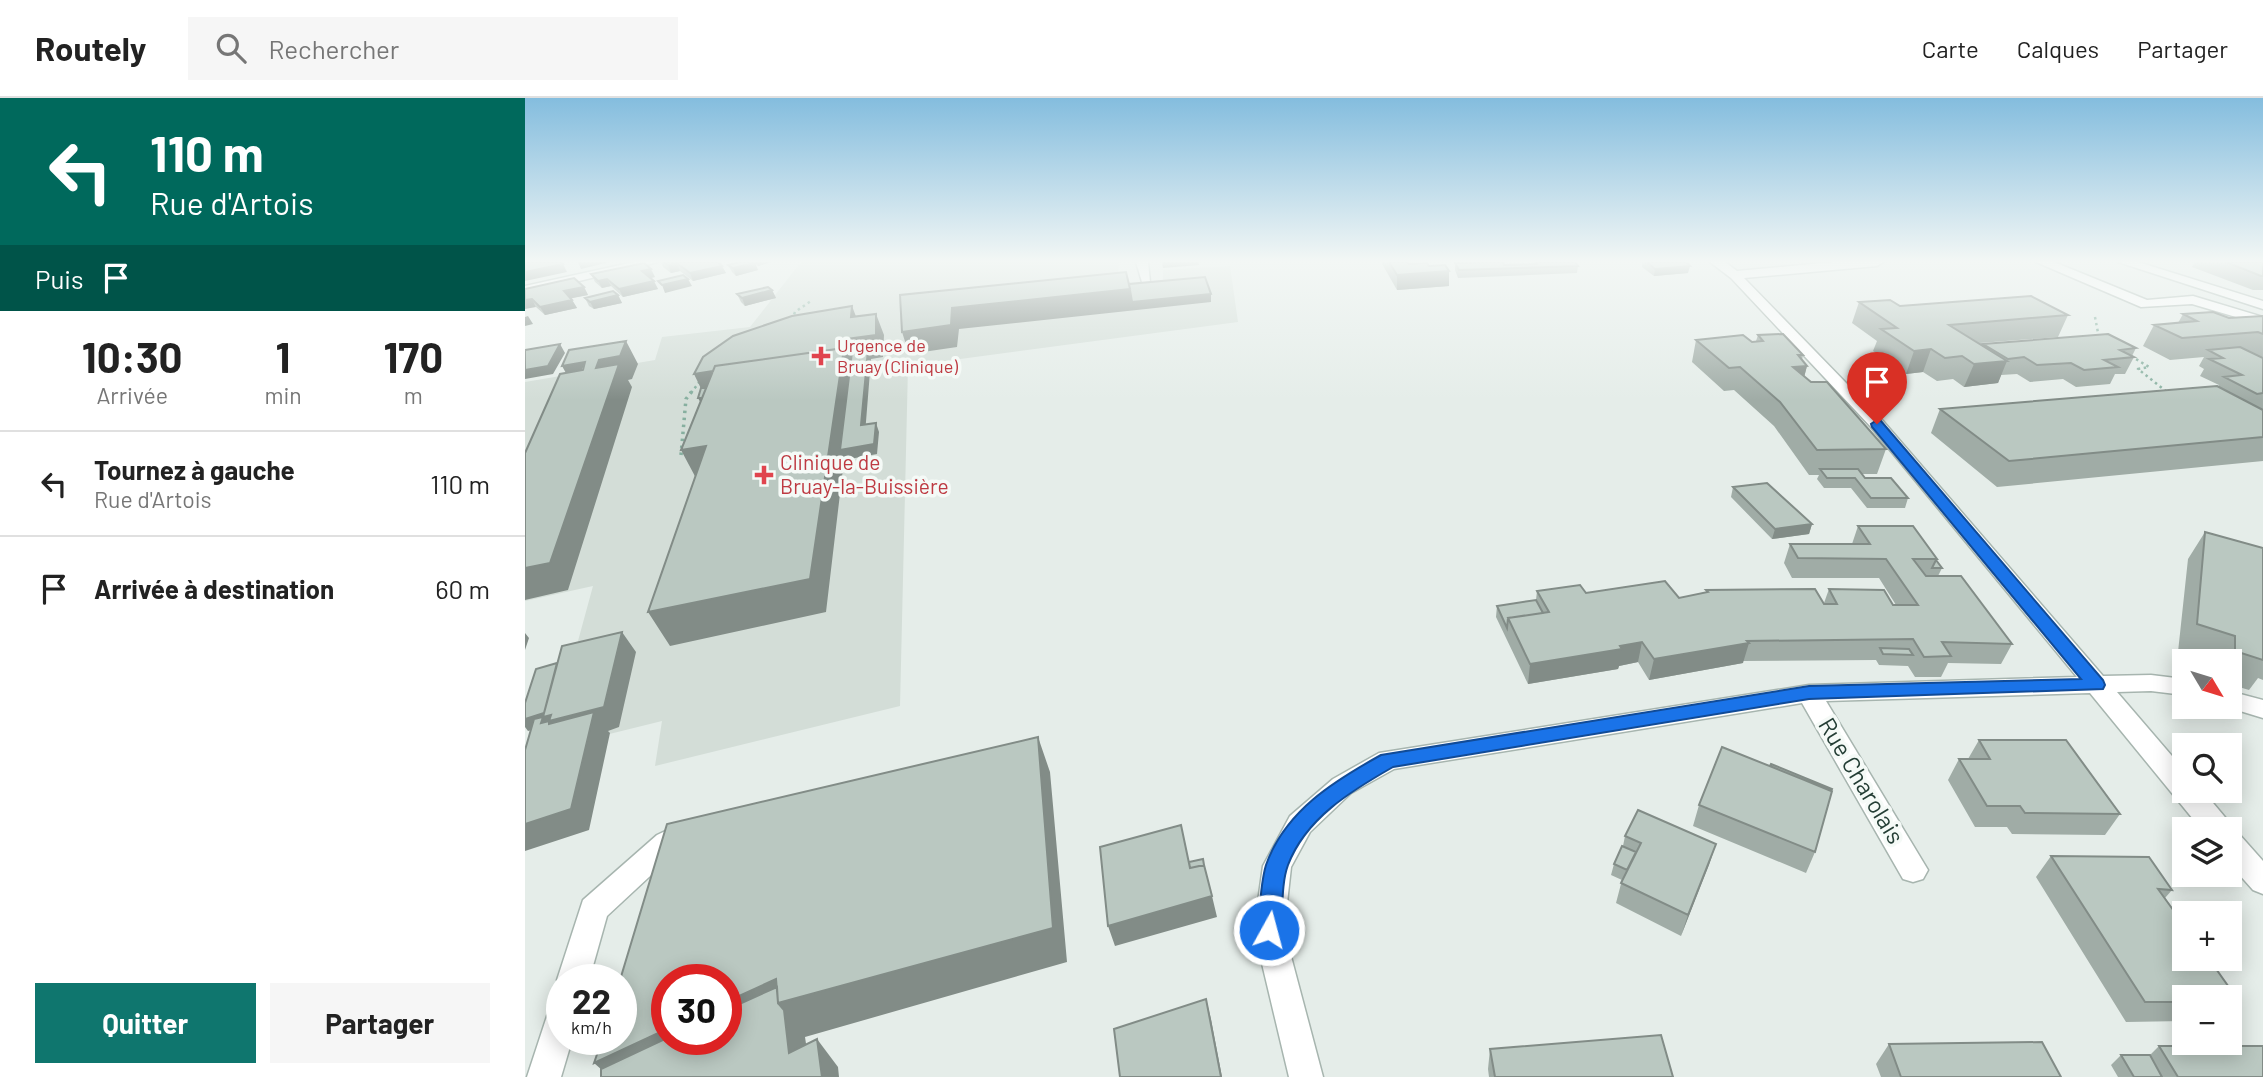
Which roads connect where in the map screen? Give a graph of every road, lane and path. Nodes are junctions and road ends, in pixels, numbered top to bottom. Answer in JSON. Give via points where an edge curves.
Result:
{"nodes":[{"id":1,"x":801,"y":308,"type":"edge"},
{"id":2,"x":1766,"y":308,"type":"edge"},
{"id":3,"x":2219,"y":308,"type":"edge"},
{"id":4,"x":2095,"y":312,"type":"dead end"},
{"id":5,"x":2263,"y":321,"type":"edge"},
{"id":6,"x":791,"y":325,"type":"edge"},
{"id":7,"x":2107,"y":343,"type":"edge"},
{"id":8,"x":2128,"y":355,"type":"edge"},
{"id":9,"x":702,"y":380,"type":"edge"},
{"id":10,"x":2156,"y":393,"type":"edge"},
{"id":11,"x":681,"y":455,"type":"dead end"},
{"id":12,"x":2096,"y":685,"type":"junction"},
{"id":13,"x":2172,"y":686,"type":"edge"},
{"id":14,"x":1809,"y":693,"type":"junction"},
{"id":15,"x":2242,"y":703,"type":"edge"},
{"id":16,"x":2263,"y":709,"type":"edge"},
{"id":17,"x":2172,"y":774,"type":"edge"},
{"id":18,"x":2197,"y":803,"type":"edge"},
{"id":19,"x":2208,"y":817,"type":"edge"},
{"id":20,"x":702,"y":822,"type":"edge"},
{"id":21,"x":2242,"y":857,"type":"edge"},
{"id":22,"x":1913,"y":870,"type":"dead end"},
{"id":23,"x":2263,"y":881,"type":"edge"},
{"id":24,"x":578,"y":964,"type":"edge"},
{"id":25,"x":551,"y":1055,"type":"edge"},
{"id":26,"x":544,"y":1077,"type":"edge"},
{"id":27,"x":1306,"y":1077,"type":"edge"}],
"edges":[{"from":1,"to":6,"type":"path"},
{"from":2,"to":12,"type":"street","via":[[1877,424]]},
{"from":3,"to":5,"type":"street"},
{"from":4,"to":7,"type":"path","via":[[2097,337]]},
{"from":8,"to":10,"type":"path","via":[[2149,367],[2138,369],[2169,392]]},
{"from":9,"to":11,"type":"path","via":[[686,399]]},
{"from":12,"to":13,"type":"street","name":"Rue Charolais"},
{"from":12,"to":14,"type":"street","name":"Rue Charolais"},
{"from":12,"to":17,"type":"street"},
{"from":14,"to":22,"type":"street","name":"Rue Charolais"},
{"from":14,"to":27,"type":"street","name":"Rue Charolais","via":[[1388,760],[1342,786],[1300,824],[1277,866],[1269,930]]},
{"from":15,"to":16,"type":"street"},
{"from":18,"to":19,"type":"street"},
{"from":20,"to":24,"type":"street","via":[[667,842],[594,909]]},
{"from":21,"to":23,"type":"street"},
{"from":25,"to":26,"type":"street"}]}
